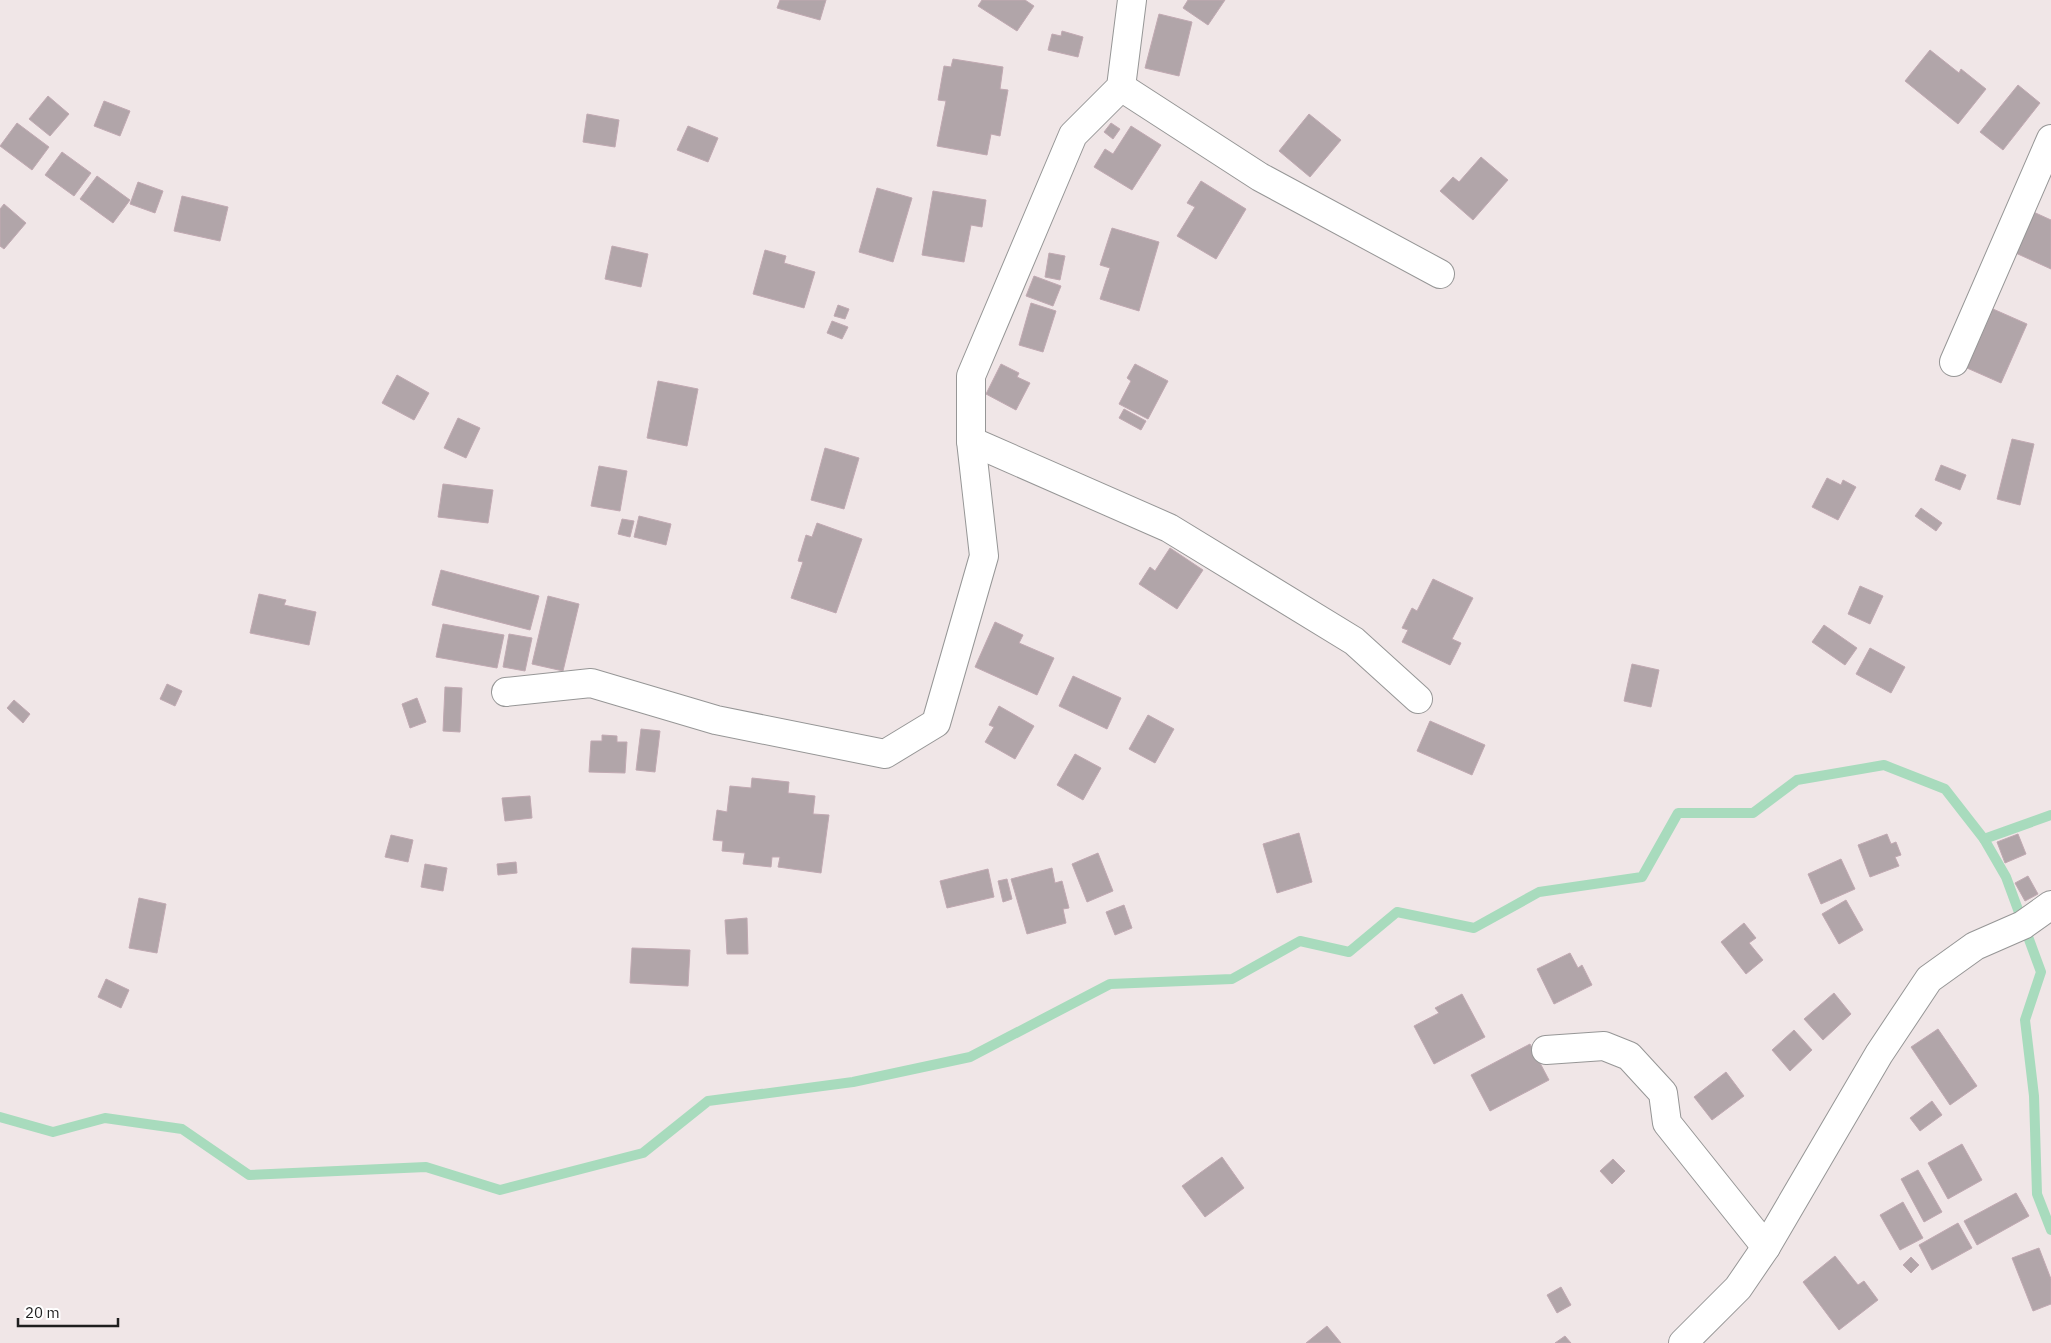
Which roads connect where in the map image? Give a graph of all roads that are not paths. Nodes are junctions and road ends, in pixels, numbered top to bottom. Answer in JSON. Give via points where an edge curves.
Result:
{"nodes":[{"id":1,"x":1132,"y":0,"type":"edge"},
{"id":2,"x":1121,"y":87,"type":"junction"},
{"id":3,"x":2051,"y":139,"type":"edge"},
{"id":4,"x":1440,"y":274,"type":"dead end"},
{"id":5,"x":1954,"y":362,"type":"dead end"},
{"id":6,"x":971,"y":440,"type":"junction"},
{"id":7,"x":506,"y":692,"type":"dead end"},
{"id":8,"x":1418,"y":698,"type":"dead end"},
{"id":9,"x":2051,"y":905,"type":"edge"},
{"id":10,"x":1546,"y":1050,"type":"dead end"},
{"id":11,"x":1766,"y":1247,"type":"junction"},
{"id":12,"x":1683,"y":1343,"type":"edge"}],
"edges":[{"from":1,"to":2,"type":"street"},
{"from":2,"to":4,"type":"street","via":[[1260,177]]},
{"from":2,"to":6,"type":"street","via":[[1074,136],[971,376]]},
{"from":3,"to":5,"type":"street"},
{"from":6,"to":7,"type":"street","via":[[984,556],[936,723],[885,754],[716,720],[591,683]]},
{"from":6,"to":8,"type":"street","via":[[1169,528],[1354,641]]},
{"from":9,"to":11,"type":"street","via":[[2023,924],[1974,946],[1930,979],[1880,1054]]},
{"from":10,"to":11,"type":"street","via":[[1604,1046],[1629,1056],[1663,1093],[1667,1123]]},
{"from":11,"to":12,"type":"street","via":[[1738,1288]]}]}
